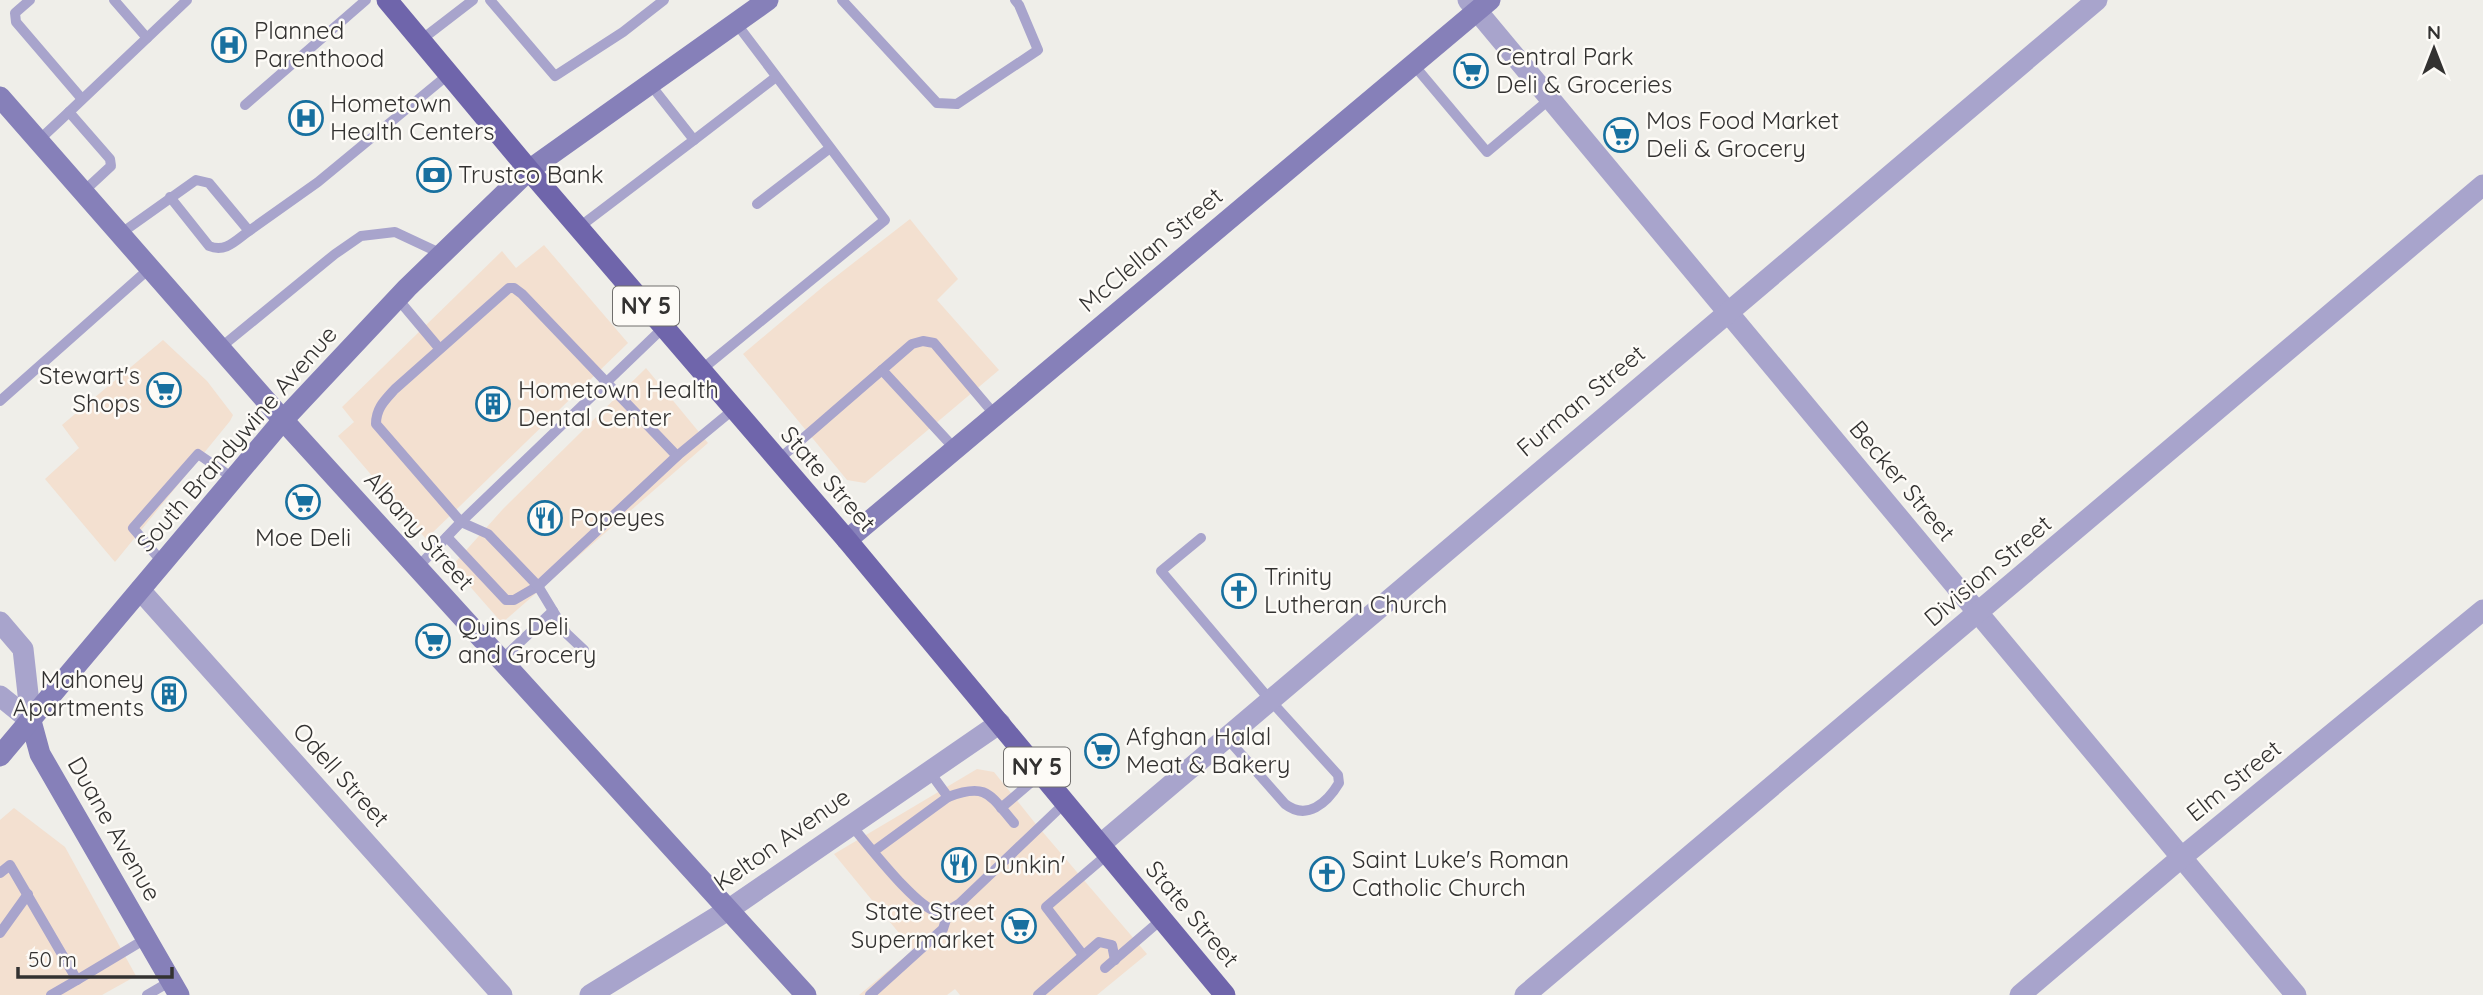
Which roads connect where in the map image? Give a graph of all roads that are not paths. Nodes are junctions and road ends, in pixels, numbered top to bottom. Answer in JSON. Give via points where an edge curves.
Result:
{"nodes":[{"id":1,"x":30,"y":0,"type":"edge"},
{"id":2,"x":114,"y":0,"type":"edge"},
{"id":3,"x":187,"y":0,"type":"edge"},
{"id":4,"x":366,"y":0,"type":"edge"},
{"id":5,"x":387,"y":0,"type":"edge"},
{"id":6,"x":473,"y":0,"type":"edge"},
{"id":7,"x":489,"y":0,"type":"edge"},
{"id":8,"x":664,"y":0,"type":"edge"},
{"id":9,"x":842,"y":0,"type":"edge"},
{"id":10,"x":1015,"y":0,"type":"edge"},
{"id":11,"x":2097,"y":0,"type":"edge"},
{"id":12,"x":756,"y":3,"type":"edge"},
{"id":13,"x":1478,"y":4,"type":"edge"},
{"id":14,"x":736,"y":23,"type":"junction"},
{"id":15,"x":147,"y":38,"type":"junction"},
{"id":16,"x":421,"y":40,"type":"junction"},
{"id":17,"x":1413,"y":64,"type":"junction"},
{"id":18,"x":449,"y":74,"type":"junction"},
{"id":19,"x":776,"y":77,"type":"junction"},
{"id":20,"x":650,"y":84,"type":"junction"},
{"id":21,"x":0,"y":97,"type":"edge"},
{"id":22,"x":82,"y":99,"type":"junction"},
{"id":23,"x":1550,"y":99,"type":"junction"},
{"id":24,"x":245,"y":105,"type":"dead end"},
{"id":25,"x":69,"y":112,"type":"junction"},
{"id":26,"x":694,"y":140,"type":"junction"},
{"id":27,"x":38,"y":141,"type":"junction"},
{"id":28,"x":830,"y":148,"type":"junction"},
{"id":29,"x":528,"y":170,"type":"junction"},
{"id":30,"x":2483,"y":185,"type":"edge"},
{"id":31,"x":83,"y":192,"type":"junction"},
{"id":32,"x":170,"y":197,"type":"junction"},
{"id":33,"x":757,"y":204,"type":"dead end"},
{"id":34,"x":578,"y":228,"type":"junction"},
{"id":35,"x":249,"y":231,"type":"junction"},
{"id":36,"x":120,"y":234,"type":"junction"},
{"id":37,"x":442,"y":254,"type":"junction"},
{"id":38,"x":150,"y":268,"type":"junction"},
{"id":39,"x":397,"y":298,"type":"junction"},
{"id":40,"x":1727,"y":312,"type":"junction"},
{"id":41,"x":664,"y":327,"type":"junction"},
{"id":42,"x":220,"y":348,"type":"junction"},
{"id":43,"x":439,"y":348,"type":"junction"},
{"id":44,"x":701,"y":370,"type":"junction"},
{"id":45,"x":882,"y":370,"type":"junction"},
{"id":46,"x":607,"y":382,"type":"junction"},
{"id":47,"x":0,"y":401,"type":"edge"},
{"id":48,"x":734,"y":409,"type":"junction"},
{"id":49,"x":995,"y":415,"type":"junction"},
{"id":50,"x":283,"y":420,"type":"junction"},
{"id":51,"x":955,"y":449,"type":"junction"},
{"id":52,"x":677,"y":456,"type":"junction"},
{"id":53,"x":778,"y":460,"type":"junction"},
{"id":54,"x":233,"y":478,"type":"junction"},
{"id":55,"x":461,"y":522,"type":"junction"},
{"id":56,"x":447,"y":537,"type":"junction"},
{"id":57,"x":1202,"y":538,"type":"dead end"},
{"id":58,"x":847,"y":540,"type":"junction"},
{"id":59,"x":163,"y":563,"type":"junction"},
{"id":60,"x":417,"y":568,"type":"junction"},
{"id":61,"x":538,"y":586,"type":"junction"},
{"id":62,"x":140,"y":590,"type":"junction"},
{"id":63,"x":2483,"y":610,"type":"edge"},
{"id":64,"x":553,"y":611,"type":"junction"},
{"id":65,"x":1978,"y":613,"type":"junction"},
{"id":66,"x":0,"y":622,"type":"edge"},
{"id":67,"x":584,"y":650,"type":"dead end"},
{"id":68,"x":501,"y":660,"type":"junction"},
{"id":69,"x":0,"y":696,"type":"edge"},
{"id":70,"x":1270,"y":700,"type":"junction"},
{"id":71,"x":31,"y":721,"type":"junction"},
{"id":72,"x":1000,"y":723,"type":"junction"},
{"id":73,"x":1226,"y":737,"type":"junction"},
{"id":74,"x":0,"y":756,"type":"edge"},
{"id":75,"x":929,"y":771,"type":"junction"},
{"id":76,"x":1042,"y":773,"type":"junction"},
{"id":77,"x":948,"y":797,"type":"junction"},
{"id":78,"x":1066,"y":803,"type":"junction"},
{"id":79,"x":1001,"y":808,"type":"junction"},
{"id":80,"x":1014,"y":823,"type":"dead end"},
{"id":81,"x":851,"y":825,"type":"junction"},
{"id":82,"x":1105,"y":849,"type":"junction"},
{"id":83,"x":874,"y":851,"type":"junction"},
{"id":84,"x":2182,"y":857,"type":"junction"},
{"id":85,"x":0,"y":873,"type":"edge"},
{"id":86,"x":28,"y":894,"type":"junction"},
{"id":87,"x":728,"y":910,"type":"junction"},
{"id":88,"x":949,"y":910,"type":"junction"},
{"id":89,"x":1162,"y":919,"type":"junction"},
{"id":90,"x":0,"y":933,"type":"edge"},
{"id":91,"x":147,"y":938,"type":"junction"},
{"id":92,"x":1083,"y":955,"type":"junction"},
{"id":93,"x":1115,"y":960,"type":"junction"},
{"id":94,"x":1105,"y":968,"type":"dead end"},
{"id":95,"x":77,"y":980,"type":"junction"},
{"id":96,"x":175,"y":988,"type":"edge"},
{"id":97,"x":51,"y":995,"type":"edge"},
{"id":98,"x":147,"y":995,"type":"edge"},
{"id":99,"x":502,"y":995,"type":"edge"},
{"id":100,"x":590,"y":995,"type":"edge"},
{"id":101,"x":806,"y":995,"type":"edge"},
{"id":102,"x":870,"y":995,"type":"edge"},
{"id":103,"x":1038,"y":995,"type":"edge"},
{"id":104,"x":1225,"y":995,"type":"edge"},
{"id":105,"x":1525,"y":995,"type":"edge"},
{"id":106,"x":2020,"y":995,"type":"edge"},
{"id":107,"x":2296,"y":995,"type":"edge"}],
"edges":[{"from":1,"to":22,"type":"lane","via":[[15,13],[16,22]]},
{"from":2,"to":15,"type":"lane"},
{"from":3,"to":15,"type":"lane"},
{"from":4,"to":24,"type":"lane"},
{"from":5,"to":16,"type":"main road","name":"State Street","number":"NY 5"},
{"from":6,"to":16,"type":"lane"},
{"from":7,"to":8,"type":"lane","via":[[555,76]]},
{"from":9,"to":10,"type":"lane","via":[[937,103],[957,104],[1038,50]]},
{"from":11,"to":40,"type":"street","name":"Furman Street"},
{"from":12,"to":14,"type":"street","name":"South Brandywine Avenue"},
{"from":13,"to":17,"type":"street","name":"McClellan Street"},
{"from":13,"to":23,"type":"street","name":"Becker Street"},
{"from":14,"to":19,"type":"lane"},
{"from":14,"to":20,"type":"street","name":"South Brandywine Avenue"},
{"from":15,"to":22,"type":"lane"},
{"from":16,"to":18,"type":"main road","name":"State Street","number":"NY 5"},
{"from":17,"to":23,"type":"lane","via":[[1487,152]]},
{"from":17,"to":49,"type":"street","name":"McClellan Street"},
{"from":18,"to":29,"type":"main road","name":"State Street","number":"NY 5"},
{"from":18,"to":35,"type":"lane","via":[[318,182]]},
{"from":19,"to":26,"type":"lane"},
{"from":19,"to":28,"type":"lane"},
{"from":20,"to":26,"type":"lane"},
{"from":20,"to":29,"type":"street","name":"South Brandywine Avenue"},
{"from":21,"to":27,"type":"street","name":"Albany Street"},
{"from":22,"to":25,"type":"lane"},
{"from":23,"to":40,"type":"street","name":"Becker Street"},
{"from":25,"to":27,"type":"lane"},
{"from":25,"to":31,"type":"lane","via":[[110,159],[111,166]]},
{"from":26,"to":34,"type":"lane"},
{"from":27,"to":31,"type":"street","name":"Albany Street"},
{"from":28,"to":33,"type":"lane"},
{"from":28,"to":44,"type":"lane","via":[[885,220]]},
{"from":29,"to":34,"type":"main road","name":"State Street","number":"NY 5"},
{"from":29,"to":37,"type":"street","name":"South Brandywine Avenue"},
{"from":30,"to":65,"type":"street","name":"Division Street"},
{"from":31,"to":36,"type":"street","name":"Albany Street"},
{"from":32,"to":35,"type":"lane","via":[[196,180],[205,180]]},
{"from":32,"to":35,"type":"lane","via":[[209,246],[226,248]]},
{"from":32,"to":36,"type":"lane"},
{"from":34,"to":41,"type":"main road","name":"State Street","number":"NY 5"},
{"from":36,"to":38,"type":"street","name":"Albany Street"},
{"from":37,"to":39,"type":"street","name":"South Brandywine Avenue"},
{"from":37,"to":42,"type":"lane","via":[[395,232],[361,236]]},
{"from":38,"to":42,"type":"street","name":"Albany Street"},
{"from":38,"to":47,"type":"lane"},
{"from":39,"to":43,"type":"lane"},
{"from":39,"to":50,"type":"street","name":"South Brandywine Avenue"},
{"from":40,"to":65,"type":"street","name":"Becker Street"},
{"from":40,"to":70,"type":"street","name":"Furman Street"},
{"from":41,"to":44,"type":"main road","name":"State Street","number":"NY 5"},
{"from":41,"to":46,"type":"lane"},
{"from":42,"to":50,"type":"street","name":"Albany Street"},
{"from":43,"to":46,"type":"lane","via":[[505,289],[514,288]]},
{"from":43,"to":55,"type":"lane","via":[[380,405],[376,424]]},
{"from":44,"to":48,"type":"main road","name":"State Street","number":"NY 5"},
{"from":45,"to":49,"type":"lane","via":[[912,344],[934,343]]},
{"from":45,"to":51,"type":"lane"},
{"from":45,"to":53,"type":"lane"},
{"from":46,"to":52,"type":"lane"},
{"from":46,"to":55,"type":"lane"},
{"from":48,"to":52,"type":"lane"},
{"from":48,"to":53,"type":"main road","name":"State Street","number":"NY 5"},
{"from":49,"to":51,"type":"street","name":"McClellan Street"},
{"from":50,"to":54,"type":"street","name":"South Brandywine Avenue"},
{"from":50,"to":60,"type":"street","name":"Albany Street"},
{"from":51,"to":58,"type":"street","name":"McClellan Street"},
{"from":52,"to":61,"type":"lane"},
{"from":53,"to":58,"type":"main road","name":"State Street","number":"NY 5"},
{"from":54,"to":59,"type":"street","name":"South Brandywine Avenue"},
{"from":54,"to":59,"type":"lane","via":[[198,454],[133,528]]},
{"from":55,"to":56,"type":"lane"},
{"from":55,"to":61,"type":"lane","via":[[488,534]]},
{"from":56,"to":60,"type":"lane"},
{"from":56,"to":61,"type":"lane","via":[[506,600]]},
{"from":57,"to":70,"type":"lane","via":[[1161,571]]},
{"from":58,"to":72,"type":"main road","name":"State Street","number":"NY 5"},
{"from":59,"to":62,"type":"street","name":"South Brandywine Avenue"},
{"from":60,"to":68,"type":"street","name":"Albany Street"},
{"from":61,"to":64,"type":"lane"},
{"from":62,"to":71,"type":"street","name":"South Brandywine Avenue"},
{"from":62,"to":99,"type":"street","name":"Odell Street"},
{"from":63,"to":84,"type":"street","name":"Elm Street"},
{"from":64,"to":67,"type":"lane"},
{"from":64,"to":68,"type":"lane"},
{"from":65,"to":84,"type":"street","name":"Becker Street"},
{"from":65,"to":105,"type":"street","name":"Division Street"},
{"from":66,"to":71,"type":"street","via":[[23,649]]},
{"from":68,"to":87,"type":"street","name":"Albany Street"},
{"from":69,"to":71,"type":"street"},
{"from":70,"to":73,"type":"street","name":"Furman Street"},
{"from":70,"to":73,"type":"lane","via":[[1338,775],[1339,783],[1327,799],[1307,812],[1293,810]]},
{"from":71,"to":74,"type":"street","name":"South Brandywine Avenue"},
{"from":71,"to":91,"type":"street","name":"Duane Avenue","via":[[40,754]]},
{"from":72,"to":75,"type":"street","name":"Kelton Avenue"},
{"from":72,"to":76,"type":"main road","name":"State Street","number":"NY 5"},
{"from":73,"to":82,"type":"street","name":"Furman Street"},
{"from":75,"to":77,"type":"lane"},
{"from":75,"to":81,"type":"street","name":"Kelton Avenue"},
{"from":76,"to":78,"type":"main road","name":"State Street","number":"NY 5"},
{"from":76,"to":79,"type":"lane"},
{"from":77,"to":79,"type":"lane","via":[[974,790],[988,793]]},
{"from":77,"to":83,"type":"lane"},
{"from":78,"to":82,"type":"main road","name":"State Street","number":"NY 5"},
{"from":78,"to":88,"type":"lane"},
{"from":79,"to":80,"type":"lane"},
{"from":81,"to":83,"type":"lane"},
{"from":81,"to":87,"type":"street","name":"Kelton Avenue"},
{"from":82,"to":89,"type":"main road","name":"State Street","number":"NY 5"},
{"from":82,"to":92,"type":"lane","via":[[1046,907]]},
{"from":83,"to":88,"type":"lane","via":[[914,898],[928,909]]},
{"from":84,"to":106,"type":"street","name":"Elm Street"},
{"from":84,"to":107,"type":"street","name":"Becker Street"},
{"from":85,"to":86,"type":"lane","via":[[10,865]]},
{"from":86,"to":90,"type":"lane"},
{"from":86,"to":95,"type":"lane"},
{"from":87,"to":100,"type":"street","name":"Kelton Avenue"},
{"from":87,"to":101,"type":"street","name":"Albany Street"},
{"from":88,"to":102,"type":"lane","via":[[943,929]]},
{"from":89,"to":93,"type":"lane"},
{"from":89,"to":104,"type":"main road","name":"State Street","number":"NY 5"},
{"from":91,"to":95,"type":"lane"},
{"from":91,"to":96,"type":"street","name":"Duane Avenue"},
{"from":92,"to":93,"type":"lane","via":[[1099,942],[1112,945]]},
{"from":92,"to":103,"type":"lane"},
{"from":93,"to":94,"type":"lane"},
{"from":95,"to":97,"type":"lane"},
{"from":96,"to":98,"type":"lane"}]}
